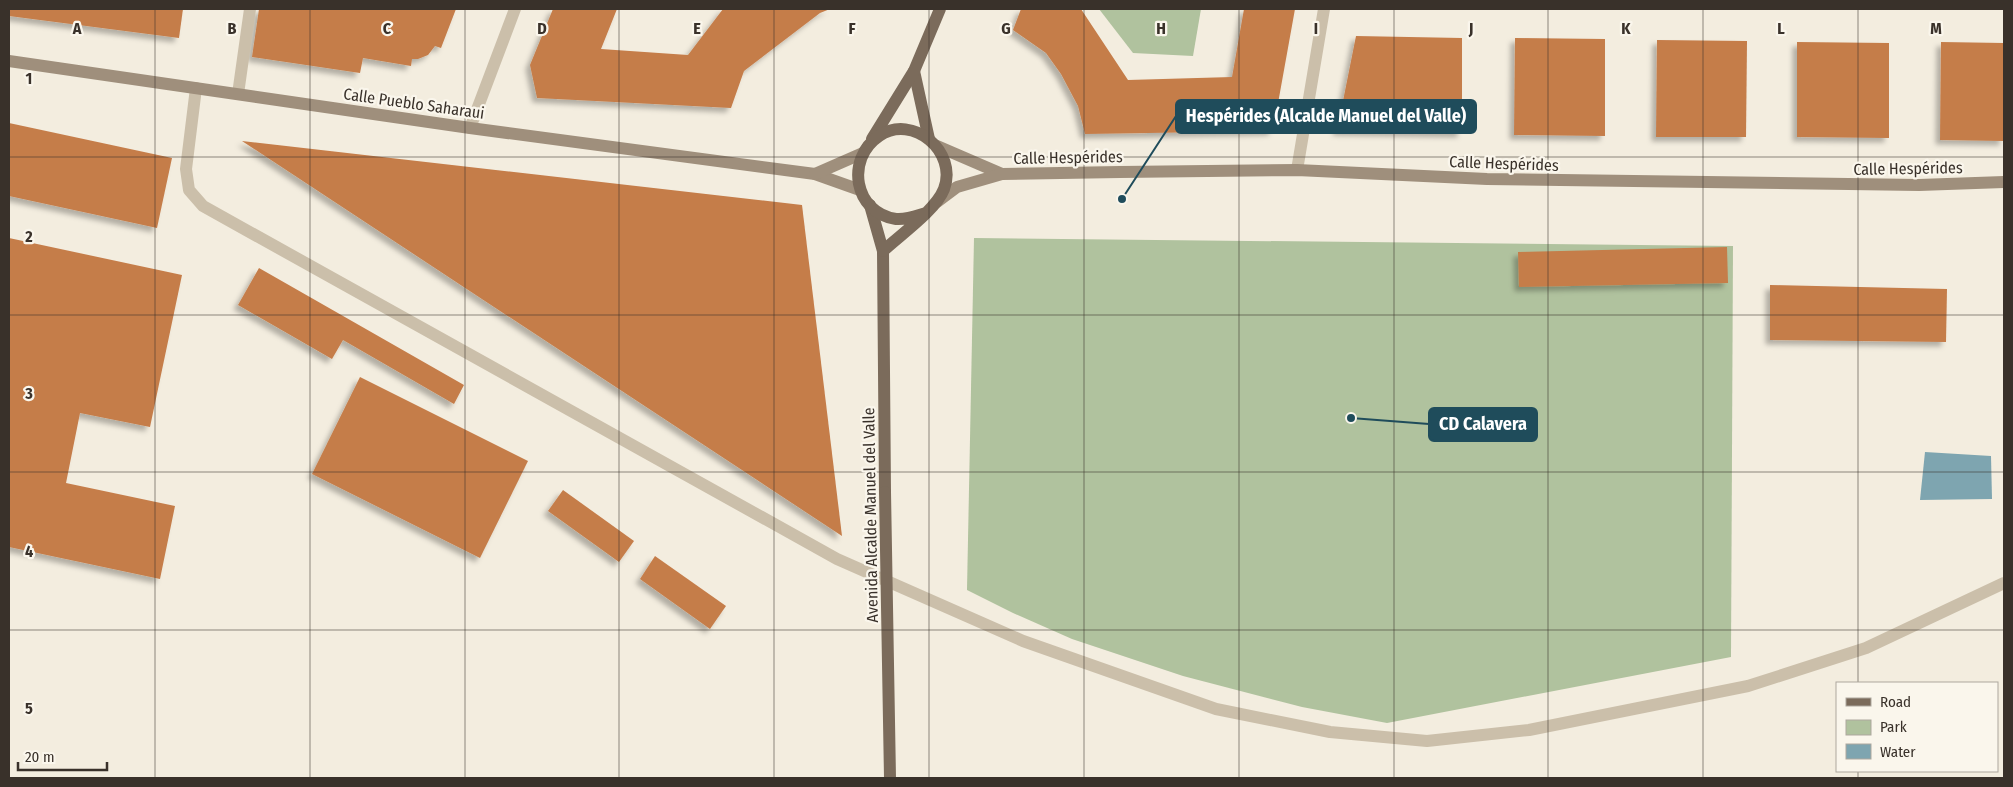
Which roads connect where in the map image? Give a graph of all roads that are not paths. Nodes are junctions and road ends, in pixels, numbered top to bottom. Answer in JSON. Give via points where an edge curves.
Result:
{"nodes":[{"id":1,"x":250,"y":9,"type":"edge"},
{"id":2,"x":515,"y":9,"type":"edge"},
{"id":3,"x":940,"y":9,"type":"edge"},
{"id":4,"x":1324,"y":9,"type":"edge"},
{"id":5,"x":9,"y":60,"type":"edge"},
{"id":6,"x":914,"y":71,"type":"junction"},
{"id":7,"x":196,"y":88,"type":"junction"},
{"id":8,"x":238,"y":94,"type":"junction"},
{"id":9,"x":470,"y":128,"type":"junction"},
{"id":10,"x":871,"y":141,"type":"junction"},
{"id":11,"x":933,"y":142,"type":"junction"},
{"id":12,"x":863,"y":153,"type":"junction"},
{"id":13,"x":1297,"y":170,"type":"junction"},
{"id":14,"x":816,"y":174,"type":"junction"},
{"id":15,"x":1002,"y":174,"type":"junction"},
{"id":16,"x":2004,"y":182,"type":"edge"},
{"id":17,"x":860,"y":190,"type":"junction"},
{"id":18,"x":937,"y":202,"type":"junction"},
{"id":19,"x":870,"y":205,"type":"junction"},
{"id":20,"x":926,"y":212,"type":"junction"},
{"id":21,"x":883,"y":251,"type":"junction"},
{"id":22,"x":2004,"y":583,"type":"edge"},
{"id":23,"x":890,"y":778,"type":"edge"}],
"edges":[{"from":1,"to":8,"type":"street"},
{"from":2,"to":9,"type":"street"},
{"from":3,"to":6,"type":"main road"},
{"from":4,"to":13,"type":"street"},
{"from":5,"to":7,"type":"street","name":"Calle Pueblo Saharaui"},
{"from":6,"to":10,"type":"main road"},
{"from":6,"to":11,"type":"main road"},
{"from":7,"to":8,"type":"street","name":"Calle Pueblo Saharaui"},
{"from":7,"to":22,"type":"street","via":[[186,169],[189,190],[203,206],[837,559],[1023,641],[1216,709],[1330,732],[1427,741],[1529,730],[1748,686],[1866,648]]},
{"from":8,"to":9,"type":"street","name":"Calle Pueblo Saharaui"},
{"from":9,"to":14,"type":"street","name":"Calle Pueblo Saharaui"},
{"from":10,"to":11,"type":"main road","via":[[896,129],[912,130]]},
{"from":10,"to":12,"type":"main road"},
{"from":11,"to":15,"type":"street","name":"Calle Hespérides"},
{"from":11,"to":18,"type":"main road","via":[[945,159],[947,174]]},
{"from":12,"to":14,"type":"street"},
{"from":12,"to":17,"type":"main road","via":[[858,166]]},
{"from":13,"to":15,"type":"street","name":"Calle Hespérides"},
{"from":13,"to":16,"type":"street","name":"Calle Hespérides","via":[[1487,179],[1919,185]]},
{"from":14,"to":17,"type":"street","name":"Calle Pueblo Saharaui"},
{"from":15,"to":18,"type":"street","name":"Calle Hespérides","via":[[957,187]]},
{"from":17,"to":19,"type":"main road"},
{"from":18,"to":20,"type":"main road"},
{"from":19,"to":20,"type":"main road","via":[[896,219],[912,218]]},
{"from":19,"to":21,"type":"main road","name":"Avenida Alcalde Manuel del Valle"},
{"from":20,"to":21,"type":"main road"},
{"from":21,"to":23,"type":"main road","name":"Avenida Alcalde Manuel del Valle","bridge":true}]}
